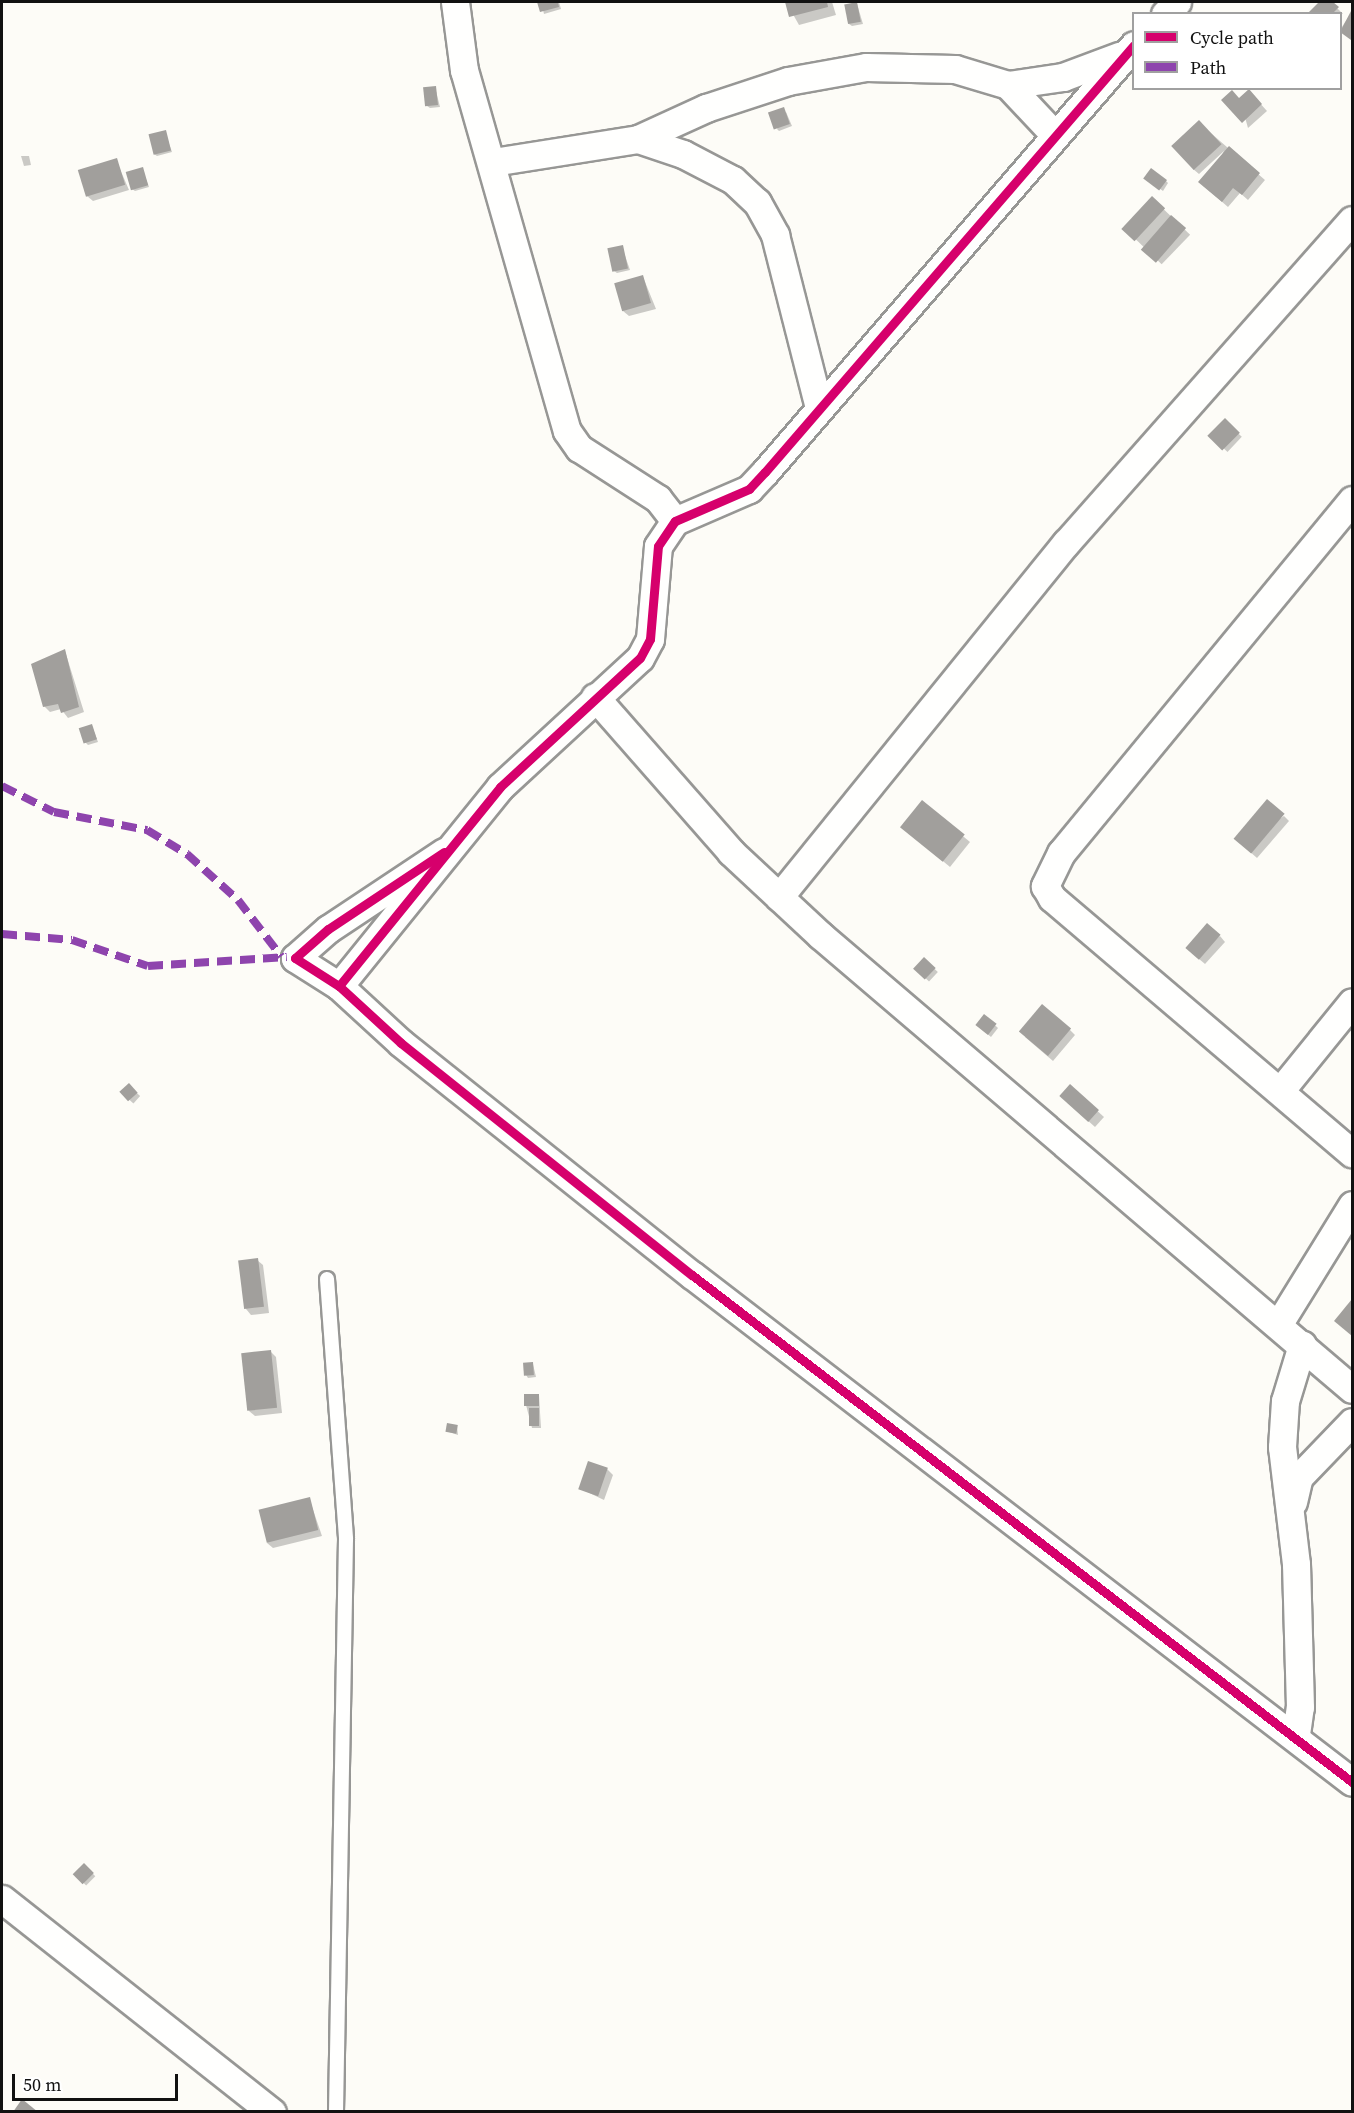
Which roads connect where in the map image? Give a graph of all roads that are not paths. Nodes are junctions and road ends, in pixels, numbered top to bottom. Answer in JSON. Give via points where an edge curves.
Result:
{"nodes":[{"id":1,"x":455,"y":2,"type":"edge"},
{"id":2,"x":1131,"y":48,"type":"edge"},
{"id":3,"x":1008,"y":85,"type":"junction"},
{"id":4,"x":1054,"y":134,"type":"junction"},
{"id":5,"x":638,"y":139,"type":"junction"},
{"id":6,"x":493,"y":162,"type":"junction"},
{"id":7,"x":1353,"y":220,"type":"edge"},
{"id":8,"x":819,"y":407,"type":"junction"},
{"id":9,"x":1353,"y":500,"type":"edge"},
{"id":10,"x":675,"y":521,"type":"junction"},
{"id":11,"x":595,"y":697,"type":"junction"},
{"id":12,"x":444,"y":852,"type":"junction"},
{"id":13,"x":779,"y":897,"type":"junction"},
{"id":14,"x":339,"y":986,"type":"junction"},
{"id":15,"x":1353,"y":1002,"type":"edge"},
{"id":16,"x":1280,"y":1091,"type":"junction"},
{"id":17,"x":1353,"y":1153,"type":"edge"},
{"id":18,"x":1353,"y":1205,"type":"edge"},
{"id":19,"x":327,"y":1279,"type":"dead end"},
{"id":20,"x":1278,"y":1325,"type":"junction"},
{"id":21,"x":1302,"y":1345,"type":"junction"},
{"id":22,"x":1353,"y":1389,"type":"edge"},
{"id":23,"x":1353,"y":1422,"type":"edge"},
{"id":24,"x":1292,"y":1503,"type":"junction"},
{"id":25,"x":1296,"y":1734,"type":"junction"},
{"id":26,"x":1353,"y":1782,"type":"edge"},
{"id":27,"x":2,"y":1899,"type":"edge"},
{"id":28,"x":272,"y":2112,"type":"edge"},
{"id":29,"x":336,"y":2112,"type":"edge"}],
"edges":[{"from":1,"to":6,"type":"street","via":[[464,70]]},
{"from":2,"to":3,"type":"street","via":[[1064,77]]},
{"from":2,"to":4,"type":"street"},
{"from":3,"to":4,"type":"street"},
{"from":3,"to":5,"type":"street","via":[[955,69],[866,67],[788,81],[706,108]]},
{"from":4,"to":8,"type":"street"},
{"from":5,"to":6,"type":"street"},
{"from":5,"to":8,"type":"street","via":[[683,154],[733,180],[757,202],[775,235]]},
{"from":6,"to":10,"type":"street","via":[[516,265],[567,431],[579,448],[643,487]]},
{"from":7,"to":13,"type":"street","via":[[1065,543]]},
{"from":8,"to":10,"type":"street","via":[[748,489]]},
{"from":9,"to":16,"type":"street","via":[[1061,853],[1045,886],[1052,898]]},
{"from":10,"to":11,"type":"street","via":[[658,546],[650,639],[640,658]]},
{"from":11,"to":12,"type":"street","via":[[528,758]]},
{"from":11,"to":13,"type":"street","via":[[731,852]]},
{"from":12,"to":14,"type":"street"},
{"from":12,"to":14,"type":"street","via":[[328,929],[295,958]]},
{"from":13,"to":20,"type":"street"},
{"from":14,"to":25,"type":"street","via":[[401,1043],[692,1275]]},
{"from":15,"to":16,"type":"street"},
{"from":16,"to":17,"type":"street"},
{"from":18,"to":20,"type":"street"},
{"from":19,"to":29,"type":"lane","via":[[346,1539]]},
{"from":20,"to":21,"type":"street"},
{"from":21,"to":22,"type":"street"},
{"from":21,"to":24,"type":"street","via":[[1285,1401],[1282,1447]]},
{"from":23,"to":24,"type":"street","via":[[1299,1477]]},
{"from":24,"to":25,"type":"street","via":[[1300,1707]]},
{"from":25,"to":26,"type":"street"},
{"from":27,"to":28,"type":"street"}]}
